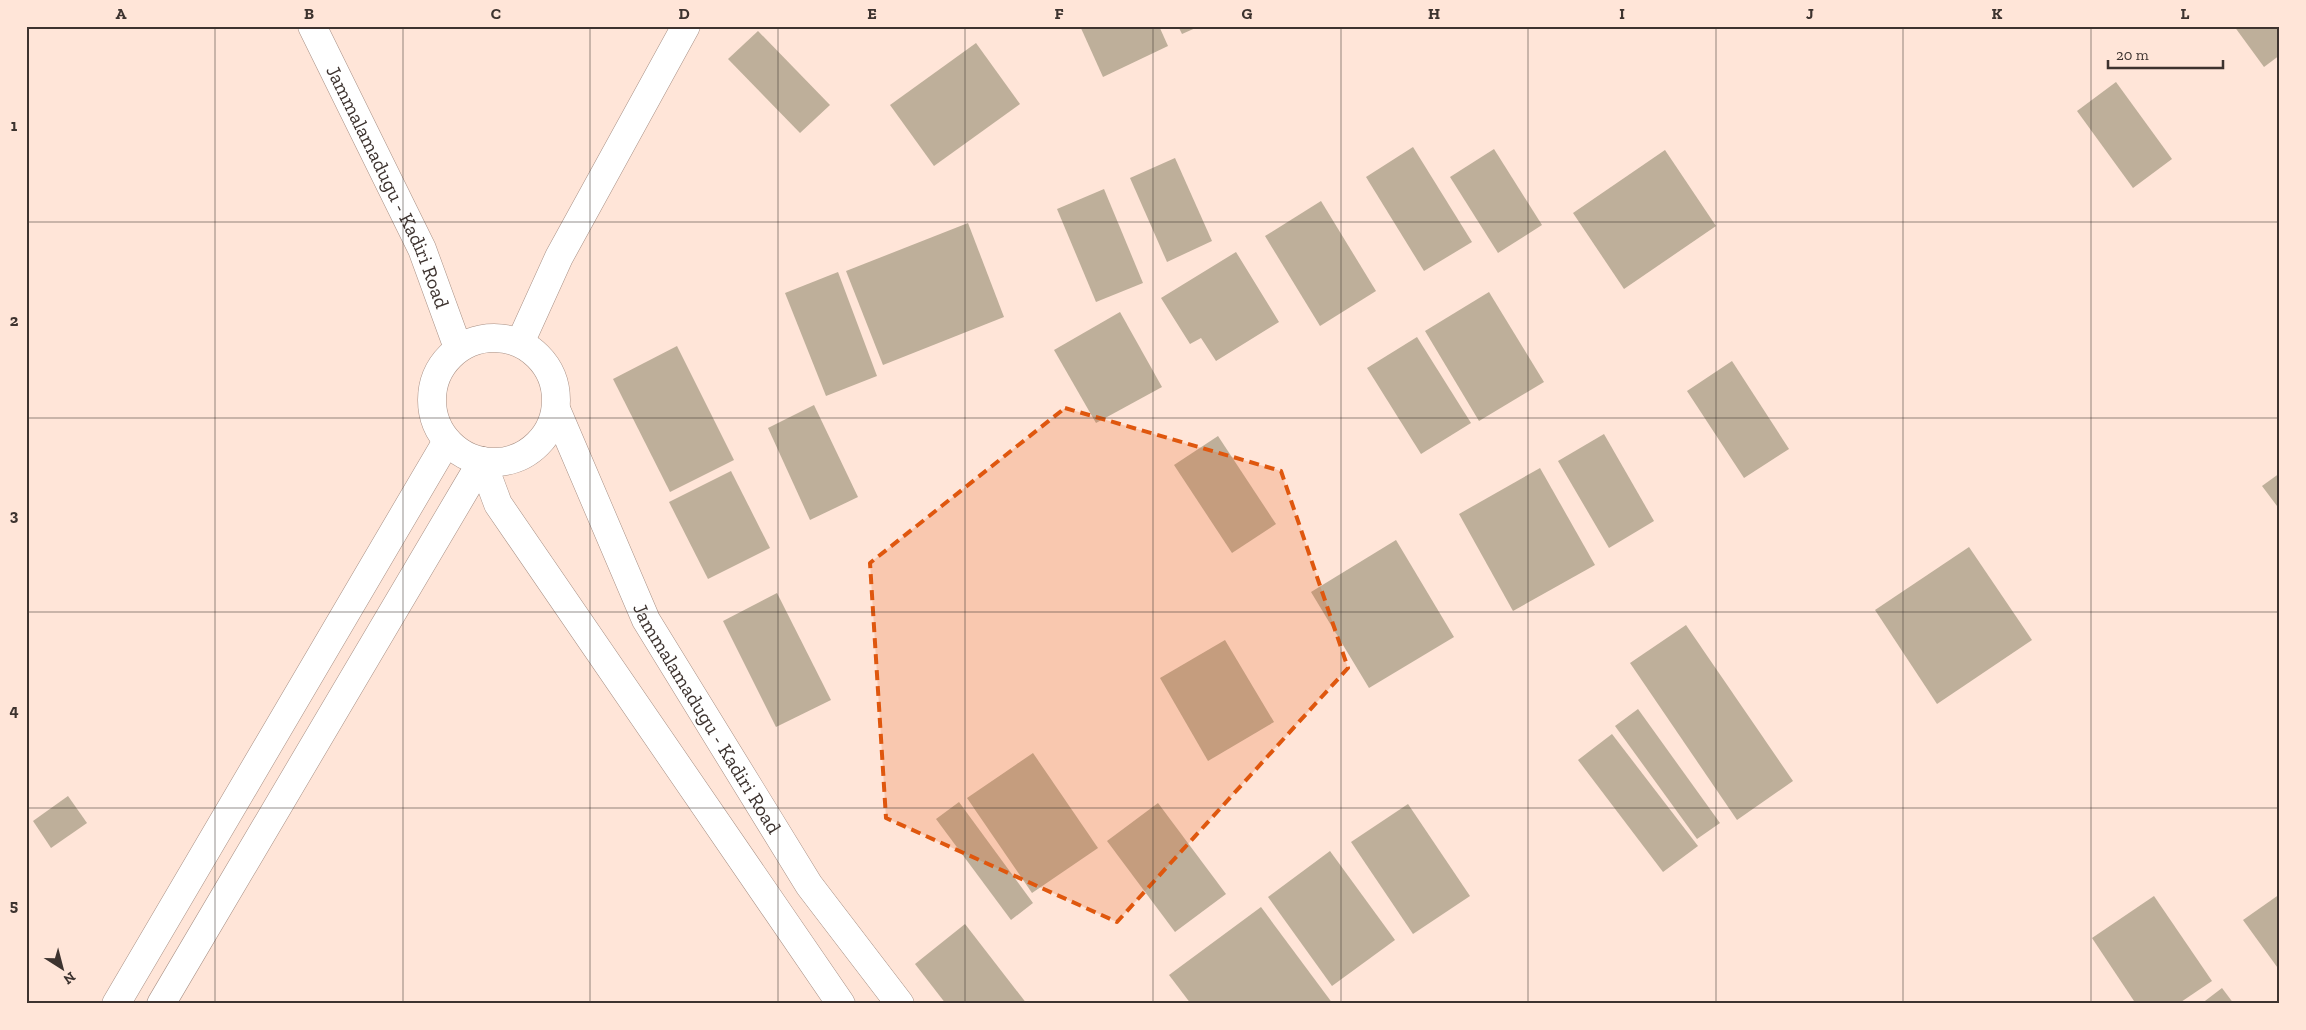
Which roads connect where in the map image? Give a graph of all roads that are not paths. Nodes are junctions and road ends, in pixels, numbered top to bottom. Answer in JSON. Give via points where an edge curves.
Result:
{"nodes":[{"id":1,"x":312,"y":26,"type":"edge"},
{"id":2,"x":686,"y":26,"type":"edge"},
{"id":3,"x":520,"y":343,"type":"junction"},
{"id":4,"x":458,"y":348,"type":"junction"},
{"id":5,"x":556,"y":409,"type":"junction"},
{"id":6,"x":447,"y":441,"type":"junction"},
{"id":7,"x":482,"y":461,"type":"junction"},
{"id":8,"x":116,"y":1004,"type":"edge"},
{"id":9,"x":161,"y":1004,"type":"edge"},
{"id":10,"x":841,"y":1004,"type":"edge"},
{"id":11,"x":900,"y":1004,"type":"edge"}],
"edges":[{"from":1,"to":4,"type":"main road","name":"Jammalamadugu - Kadiri Road","via":[[422,249]]},
{"from":2,"to":3,"type":"main road","via":[[559,257]]},
{"from":3,"to":4,"type":"main road","name":"Jammalamadugu - Kadiri Road","via":[[499,337],[477,339]]},
{"from":3,"to":5,"type":"main road","name":"Jammalamadugu - Kadiri Road","via":[[538,355],[550,371],[556,389]]},
{"from":4,"to":6,"type":"main road","name":"Jammalamadugu - Kadiri Road","via":[[442,364],[433,384],[431,404],[436,424]]},
{"from":5,"to":7,"type":"main road","name":"Jammalamadugu - Kadiri Road","via":[[550,428],[538,444],[521,456],[502,462]]},
{"from":5,"to":11,"type":"main road","name":"Jammalamadugu - Kadiri Road","via":[[646,620],[809,885]]},
{"from":6,"to":7,"type":"main road","name":"Jammalamadugu - Kadiri Road","via":[[463,454]]},
{"from":6,"to":8,"type":"main road"},
{"from":7,"to":9,"type":"main road"},
{"from":7,"to":10,"type":"main road","via":[[498,504]]}]}
